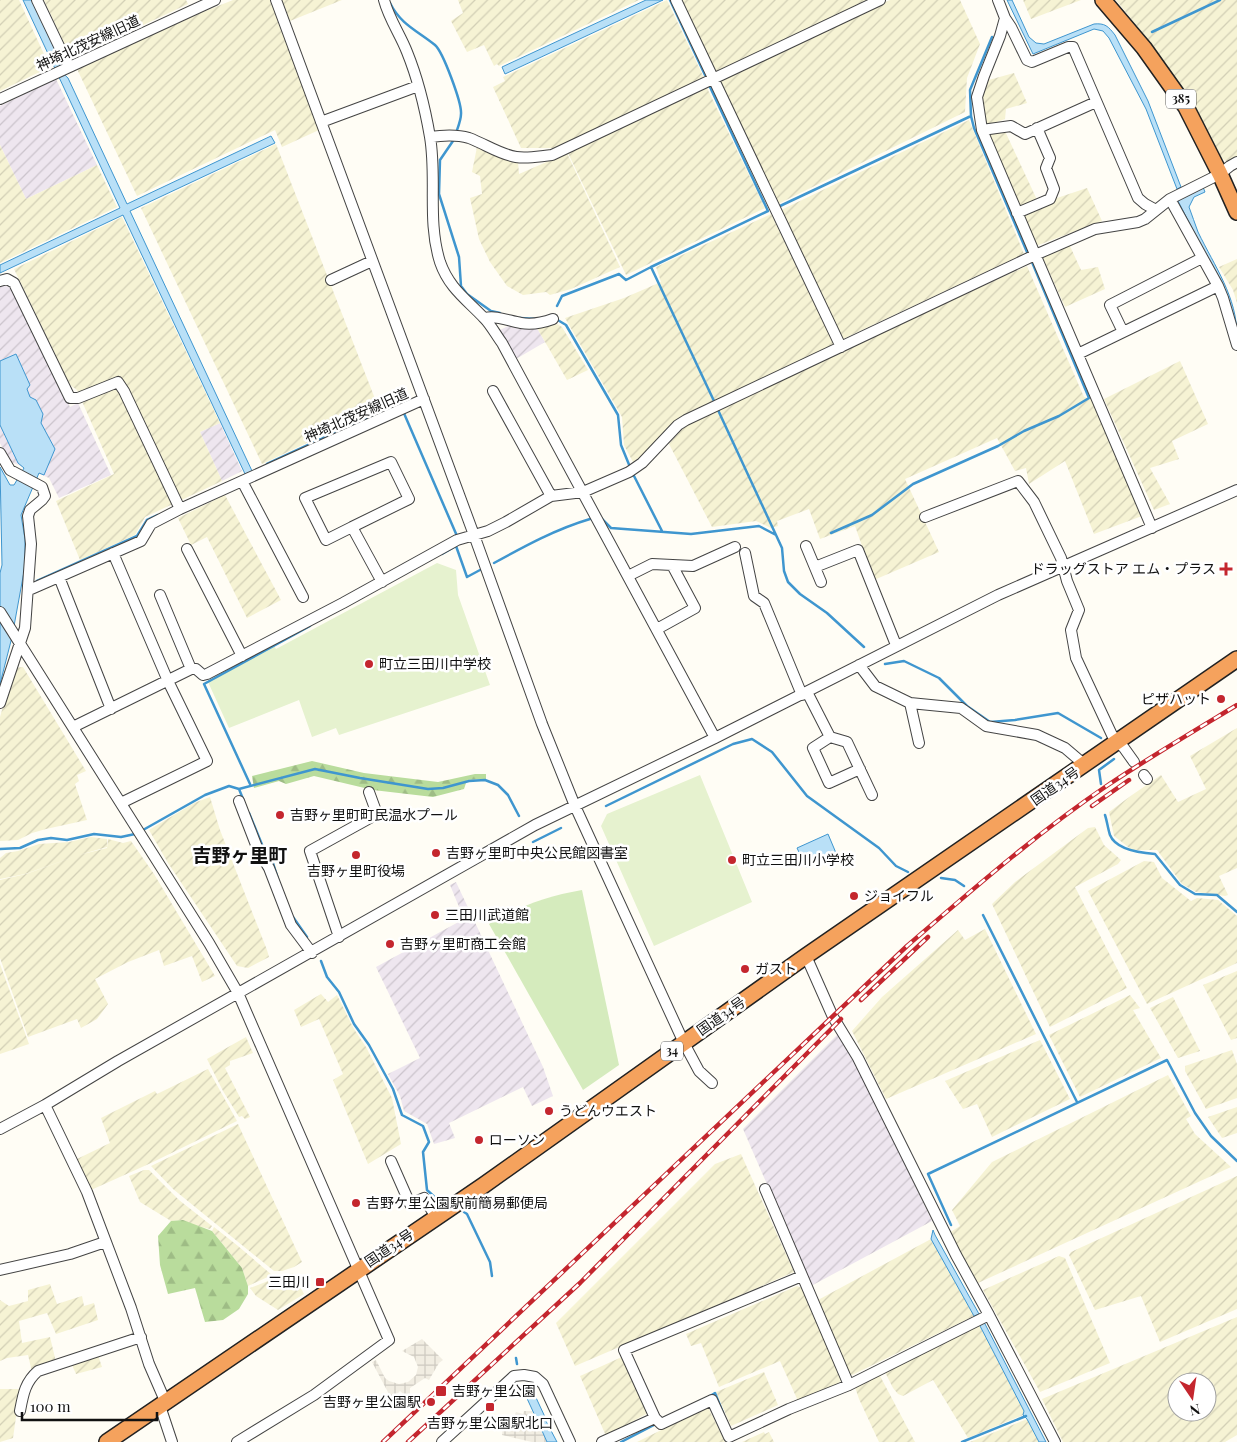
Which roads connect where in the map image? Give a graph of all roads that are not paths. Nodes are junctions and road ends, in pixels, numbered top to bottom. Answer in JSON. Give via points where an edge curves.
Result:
{"nodes":[{"id":1,"x":37,"y":0,"type":"edge"},
{"id":2,"x":215,"y":0,"type":"edge"},
{"id":3,"x":276,"y":0,"type":"edge"},
{"id":4,"x":384,"y":0,"type":"edge"},
{"id":5,"x":676,"y":0,"type":"edge"},
{"id":6,"x":880,"y":0,"type":"edge"},
{"id":7,"x":998,"y":0,"type":"edge"},
{"id":8,"x":1103,"y":0,"type":"edge"},
{"id":9,"x":1005,"y":18,"type":"junction"},
{"id":10,"x":63,"y":70,"type":"junction"},
{"id":11,"x":713,"y":78,"type":"junction"},
{"id":12,"x":418,"y":86,"type":"junction"},
{"id":13,"x":0,"y":100,"type":"edge"},
{"id":14,"x":1096,"y":102,"type":"junction"},
{"id":15,"x":321,"y":122,"type":"junction"},
{"id":16,"x":1037,"y":128,"type":"junction"},
{"id":17,"x":982,"y":130,"type":"junction"},
{"id":18,"x":430,"y":137,"type":"junction"},
{"id":19,"x":1237,"y":162,"type":"edge"},
{"id":20,"x":1220,"y":174,"type":"junction"},
{"id":21,"x":1170,"y":198,"type":"junction"},
{"id":22,"x":1156,"y":210,"type":"junction"},
{"id":23,"x":1237,"y":212,"type":"edge"},
{"id":24,"x":1017,"y":213,"type":"junction"},
{"id":25,"x":1035,"y":255,"type":"junction"},
{"id":26,"x":1202,"y":258,"type":"junction"},
{"id":27,"x":372,"y":261,"type":"junction"},
{"id":28,"x":331,"y":280,"type":"dead end"},
{"id":29,"x":0,"y":281,"type":"edge"},
{"id":30,"x":1218,"y":286,"type":"junction"},
{"id":31,"x":485,"y":318,"type":"junction"},
{"id":32,"x":553,"y":319,"type":"dead end"},
{"id":33,"x":1123,"y":332,"type":"junction"},
{"id":34,"x":1237,"y":345,"type":"edge"},
{"id":35,"x":841,"y":346,"type":"junction"},
{"id":36,"x":1078,"y":354,"type":"junction"},
{"id":37,"x":493,"y":391,"type":"dead end"},
{"id":38,"x":424,"y":399,"type":"junction"},
{"id":39,"x":0,"y":453,"type":"edge"},
{"id":40,"x":242,"y":481,"type":"junction"},
{"id":41,"x":1237,"y":490,"type":"edge"},
{"id":42,"x":583,"y":492,"type":"junction"},
{"id":43,"x":551,"y":496,"type":"junction"},
{"id":44,"x":180,"y":509,"type":"junction"},
{"id":45,"x":925,"y":517,"type":"dead end"},
{"id":46,"x":352,"y":527,"type":"junction"},
{"id":47,"x":1152,"y":528,"type":"junction"},
{"id":48,"x":474,"y":534,"type":"junction"},
{"id":49,"x":806,"y":546,"type":"dead end"},
{"id":50,"x":735,"y":547,"type":"dead end"},
{"id":51,"x":187,"y":549,"type":"dead end"},
{"id":52,"x":745,"y":553,"type":"dead end"},
{"id":53,"x":113,"y":554,"type":"junction"},
{"id":54,"x":672,"y":565,"type":"junction"},
{"id":55,"x":1064,"y":565,"type":"junction"},
{"id":56,"x":815,"y":567,"type":"junction"},
{"id":57,"x":628,"y":576,"type":"junction"},
{"id":58,"x":58,"y":577,"type":"junction"},
{"id":59,"x":382,"y":582,"type":"junction"},
{"id":60,"x":821,"y":582,"type":"dead end"},
{"id":61,"x":28,"y":590,"type":"junction"},
{"id":62,"x":160,"y":595,"type":"dead end"},
{"id":63,"x":303,"y":597,"type":"dead end"},
{"id":64,"x":0,"y":612,"type":"edge"},
{"id":65,"x":657,"y":628,"type":"junction"},
{"id":66,"x":17,"y":639,"type":"junction"},
{"id":67,"x":896,"y":646,"type":"junction"},
{"id":68,"x":242,"y":656,"type":"junction"},
{"id":69,"x":1237,"y":659,"type":"edge"},
{"id":70,"x":859,"y":665,"type":"junction"},
{"id":71,"x":191,"y":669,"type":"junction"},
{"id":72,"x":168,"y":681,"type":"junction"},
{"id":73,"x":804,"y":693,"type":"junction"},
{"id":74,"x":0,"y":703,"type":"edge"},
{"id":75,"x":910,"y":703,"type":"junction"},
{"id":76,"x":111,"y":709,"type":"junction"},
{"id":77,"x":73,"y":727,"type":"junction"},
{"id":78,"x":716,"y":738,"type":"junction"},
{"id":79,"x":830,"y":738,"type":"junction"},
{"id":80,"x":1118,"y":742,"type":"junction"},
{"id":81,"x":919,"y":743,"type":"dead end"},
{"id":82,"x":1134,"y":762,"type":"dead end"},
{"id":83,"x":1085,"y":765,"type":"junction"},
{"id":84,"x":860,"y":769,"type":"junction"},
{"id":85,"x":369,"y":792,"type":"dead end"},
{"id":86,"x":872,"y":795,"type":"dead end"},
{"id":87,"x":239,"y":802,"type":"dead end"},
{"id":88,"x":121,"y":804,"type":"junction"},
{"id":89,"x":575,"y":806,"type":"junction"},
{"id":90,"x":339,"y":937,"type":"junction"},
{"id":91,"x":312,"y":952,"type":"junction"},
{"id":92,"x":806,"y":956,"type":"junction"},
{"id":93,"x":238,"y":993,"type":"junction"},
{"id":94,"x":684,"y":1043,"type":"junction"},
{"id":95,"x":712,"y":1083,"type":"dead end"},
{"id":96,"x":46,"y":1105,"type":"junction"},
{"id":97,"x":0,"y":1129,"type":"edge"},
{"id":98,"x":391,"y":1161,"type":"dead end"},
{"id":99,"x":765,"y":1188,"type":"dead end"},
{"id":100,"x":436,"y":1217,"type":"junction"},
{"id":101,"x":105,"y":1242,"type":"junction"},
{"id":102,"x":359,"y":1269,"type":"junction"},
{"id":103,"x":0,"y":1270,"type":"edge"},
{"id":104,"x":802,"y":1276,"type":"junction"},
{"id":105,"x":989,"y":1314,"type":"junction"},
{"id":106,"x":140,"y":1338,"type":"junction"},
{"id":107,"x":849,"y":1385,"type":"junction"},
{"id":108,"x":163,"y":1404,"type":"junction"},
{"id":109,"x":20,"y":1411,"type":"dead end"},
{"id":110,"x":655,"y":1418,"type":"junction"},
{"id":111,"x":107,"y":1442,"type":"edge"},
{"id":112,"x":172,"y":1442,"type":"edge"},
{"id":113,"x":237,"y":1442,"type":"edge"},
{"id":114,"x":442,"y":1442,"type":"edge"},
{"id":115,"x":570,"y":1442,"type":"edge"},
{"id":116,"x":602,"y":1442,"type":"edge"},
{"id":117,"x":1054,"y":1442,"type":"edge"}],
"edges":[{"from":1,"to":10,"type":"street"},
{"from":2,"to":10,"type":"street","name":"神埼北茂安線旧道"},
{"from":3,"to":15,"type":"street","name":"神埼北茂安線旧道"},
{"from":4,"to":12,"type":"street","via":[[407,51]]},
{"from":5,"to":11,"type":"street"},
{"from":6,"to":11,"type":"street"},
{"from":7,"to":9,"type":"street"},
{"from":8,"to":20,"type":"highway","number":"385","via":[[1144,48],[1186,107]]},
{"from":9,"to":14,"type":"street","via":[[1027,60],[1032,62],[1073,47]]},
{"from":9,"to":17,"type":"street","via":[[978,97]]},
{"from":10,"to":13,"type":"street","name":"神埼北茂安線旧道"},
{"from":11,"to":18,"type":"street","via":[[552,155],[516,157],[456,135]]},
{"from":11,"to":35,"type":"street"},
{"from":12,"to":15,"type":"street"},
{"from":12,"to":18,"type":"street"},
{"from":14,"to":16,"type":"street"},
{"from":14,"to":22,"type":"street","via":[[1138,198]]},
{"from":15,"to":27,"type":"street","name":"神埼北茂安線旧道"},
{"from":16,"to":17,"type":"street","via":[[1025,134],[1011,126]]},
{"from":16,"to":24,"type":"street","via":[[1050,158],[1046,168],[1054,189],[1050,199]]},
{"from":17,"to":24,"type":"street"},
{"from":18,"to":31,"type":"street","via":[[434,229],[440,262],[453,288]]},
{"from":19,"to":20,"type":"street"},
{"from":20,"to":21,"type":"street"},
{"from":20,"to":23,"type":"highway","number":"385"},
{"from":21,"to":22,"type":"street"},
{"from":21,"to":26,"type":"street"},
{"from":22,"to":25,"type":"street","via":[[1138,222],[1095,229]]},
{"from":24,"to":25,"type":"street"},
{"from":25,"to":35,"type":"street"},
{"from":25,"to":36,"type":"street"},
{"from":26,"to":30,"type":"street"},
{"from":26,"to":33,"type":"street","via":[[1110,305]]},
{"from":27,"to":28,"type":"street"},
{"from":27,"to":38,"type":"street","name":"神埼北茂安線旧道"},
{"from":29,"to":44,"type":"street","via":[[7,279],[14,283],[70,398],[78,398],[118,382]]},
{"from":30,"to":33,"type":"street"},
{"from":30,"to":34,"type":"street"},
{"from":31,"to":32,"type":"street","via":[[491,316],[523,323]]},
{"from":31,"to":42,"type":"street","via":[[502,343]]},
{"from":33,"to":36,"type":"street"},
{"from":35,"to":42,"type":"street","via":[[686,420],[632,471]]},
{"from":36,"to":47,"type":"street"},
{"from":37,"to":43,"type":"street"},
{"from":38,"to":40,"type":"street","name":"神埼北茂安線旧道"},
{"from":38,"to":48,"type":"street"},
{"from":39,"to":61,"type":"street","via":[[10,470],[42,487],[45,496],[28,516],[31,544]]},
{"from":40,"to":44,"type":"street","name":"神埼北茂安線旧道"},
{"from":40,"to":63,"type":"street"},
{"from":41,"to":47,"type":"street"},
{"from":42,"to":43,"type":"street"},
{"from":42,"to":57,"type":"street"},
{"from":43,"to":48,"type":"street","via":[[488,531]]},
{"from":44,"to":53,"type":"street","name":"神埼北茂安線旧道","via":[[151,524],[141,541]]},
{"from":45,"to":55,"type":"street","via":[[1018,481],[1034,502]]},
{"from":46,"to":46,"type":"street","via":[[326,540],[305,498],[391,462],[409,499]]},
{"from":46,"to":59,"type":"street"},
{"from":47,"to":55,"type":"street"},
{"from":48,"to":59,"type":"street","via":[[457,540]]},
{"from":48,"to":89,"type":"street"},
{"from":49,"to":56,"type":"street"},
{"from":50,"to":54,"type":"street","via":[[693,566]]},
{"from":51,"to":68,"type":"street"},
{"from":52,"to":73,"type":"street","via":[[754,596],[764,603]]},
{"from":53,"to":58,"type":"street","name":"神埼北茂安線旧道"},
{"from":53,"to":72,"type":"street"},
{"from":54,"to":57,"type":"street","via":[[652,564]]},
{"from":54,"to":65,"type":"street","via":[[695,608]]},
{"from":55,"to":67,"type":"street"},
{"from":55,"to":80,"type":"street","via":[[1079,610],[1071,630],[1076,658]]},
{"from":56,"to":60,"type":"street"},
{"from":56,"to":67,"type":"street","via":[[858,550]]},
{"from":57,"to":65,"type":"street"},
{"from":58,"to":61,"type":"street","name":"神埼北茂安線旧道"},
{"from":58,"to":76,"type":"street"},
{"from":59,"to":68,"type":"street"},
{"from":61,"to":66,"type":"street","via":[[25,628]]},
{"from":62,"to":71,"type":"street"},
{"from":64,"to":66,"type":"street"},
{"from":65,"to":78,"type":"street"},
{"from":66,"to":74,"type":"street"},
{"from":66,"to":77,"type":"street"},
{"from":67,"to":70,"type":"street"},
{"from":68,"to":71,"type":"street","via":[[207,674]]},
{"from":69,"to":80,"type":"highway","name":"国道34号","number":"34"},
{"from":70,"to":73,"type":"street"},
{"from":70,"to":75,"type":"street","via":[[874,686]]},
{"from":71,"to":72,"type":"street"},
{"from":72,"to":76,"type":"street"},
{"from":72,"to":88,"type":"street","via":[[207,761]]},
{"from":73,"to":78,"type":"street"},
{"from":73,"to":79,"type":"street"},
{"from":75,"to":81,"type":"street"},
{"from":75,"to":83,"type":"street","via":[[961,708],[986,726],[1037,736],[1065,748]]},
{"from":76,"to":77,"type":"street"},
{"from":77,"to":88,"type":"street"},
{"from":78,"to":89,"type":"street"},
{"from":79,"to":84,"type":"street","via":[[847,742]]},
{"from":79,"to":84,"type":"street","via":[[813,748],[829,783]]},
{"from":80,"to":82,"type":"street"},
{"from":80,"to":83,"type":"highway","name":"国道34号","number":"34"},
{"from":83,"to":92,"type":"highway","name":"国道34号","number":"34"},
{"from":84,"to":86,"type":"street"},
{"from":85,"to":90,"type":"street","via":[[377,814],[310,851]]},
{"from":87,"to":91,"type":"street","via":[[291,925]]},
{"from":88,"to":93,"type":"street"},
{"from":89,"to":90,"type":"street"},
{"from":89,"to":94,"type":"street"},
{"from":90,"to":91,"type":"street"},
{"from":91,"to":93,"type":"street"},
{"from":92,"to":94,"type":"highway","name":"国道34号","number":"34"},
{"from":92,"to":105,"type":"street","via":[[833,1017],[858,1058],[937,1220]]},
{"from":93,"to":96,"type":"street"},
{"from":93,"to":102,"type":"street"},
{"from":94,"to":95,"type":"street","via":[[699,1071]]},
{"from":94,"to":100,"type":"highway","name":"国道34号","number":"34"},
{"from":96,"to":97,"type":"street"},
{"from":96,"to":101,"type":"street","via":[[87,1192]]},
{"from":98,"to":100,"type":"street","via":[[410,1204],[424,1198]]},
{"from":99,"to":104,"type":"street"},
{"from":100,"to":102,"type":"highway","name":"国道34号","number":"34"},
{"from":101,"to":103,"type":"street","via":[[70,1254]]},
{"from":101,"to":106,"type":"street"},
{"from":102,"to":108,"type":"highway","name":"国道34号","number":"34"},
{"from":102,"to":113,"type":"street","via":[[389,1340],[314,1395]]},
{"from":104,"to":107,"type":"street"},
{"from":104,"to":110,"type":"street","via":[[624,1350]]},
{"from":105,"to":107,"type":"street"},
{"from":105,"to":117,"type":"street"},
{"from":106,"to":108,"type":"street"},
{"from":106,"to":109,"type":"street","via":[[38,1371],[25,1385]]},
{"from":107,"to":110,"type":"street","via":[[729,1437],[712,1400],[660,1424]]},
{"from":108,"to":111,"type":"highway","name":"国道34号","number":"34"},
{"from":108,"to":112,"type":"street"},
{"from":110,"to":116,"type":"street"},
{"from":114,"to":115,"type":"street","via":[[514,1376],[524,1375],[544,1384]]}]}
